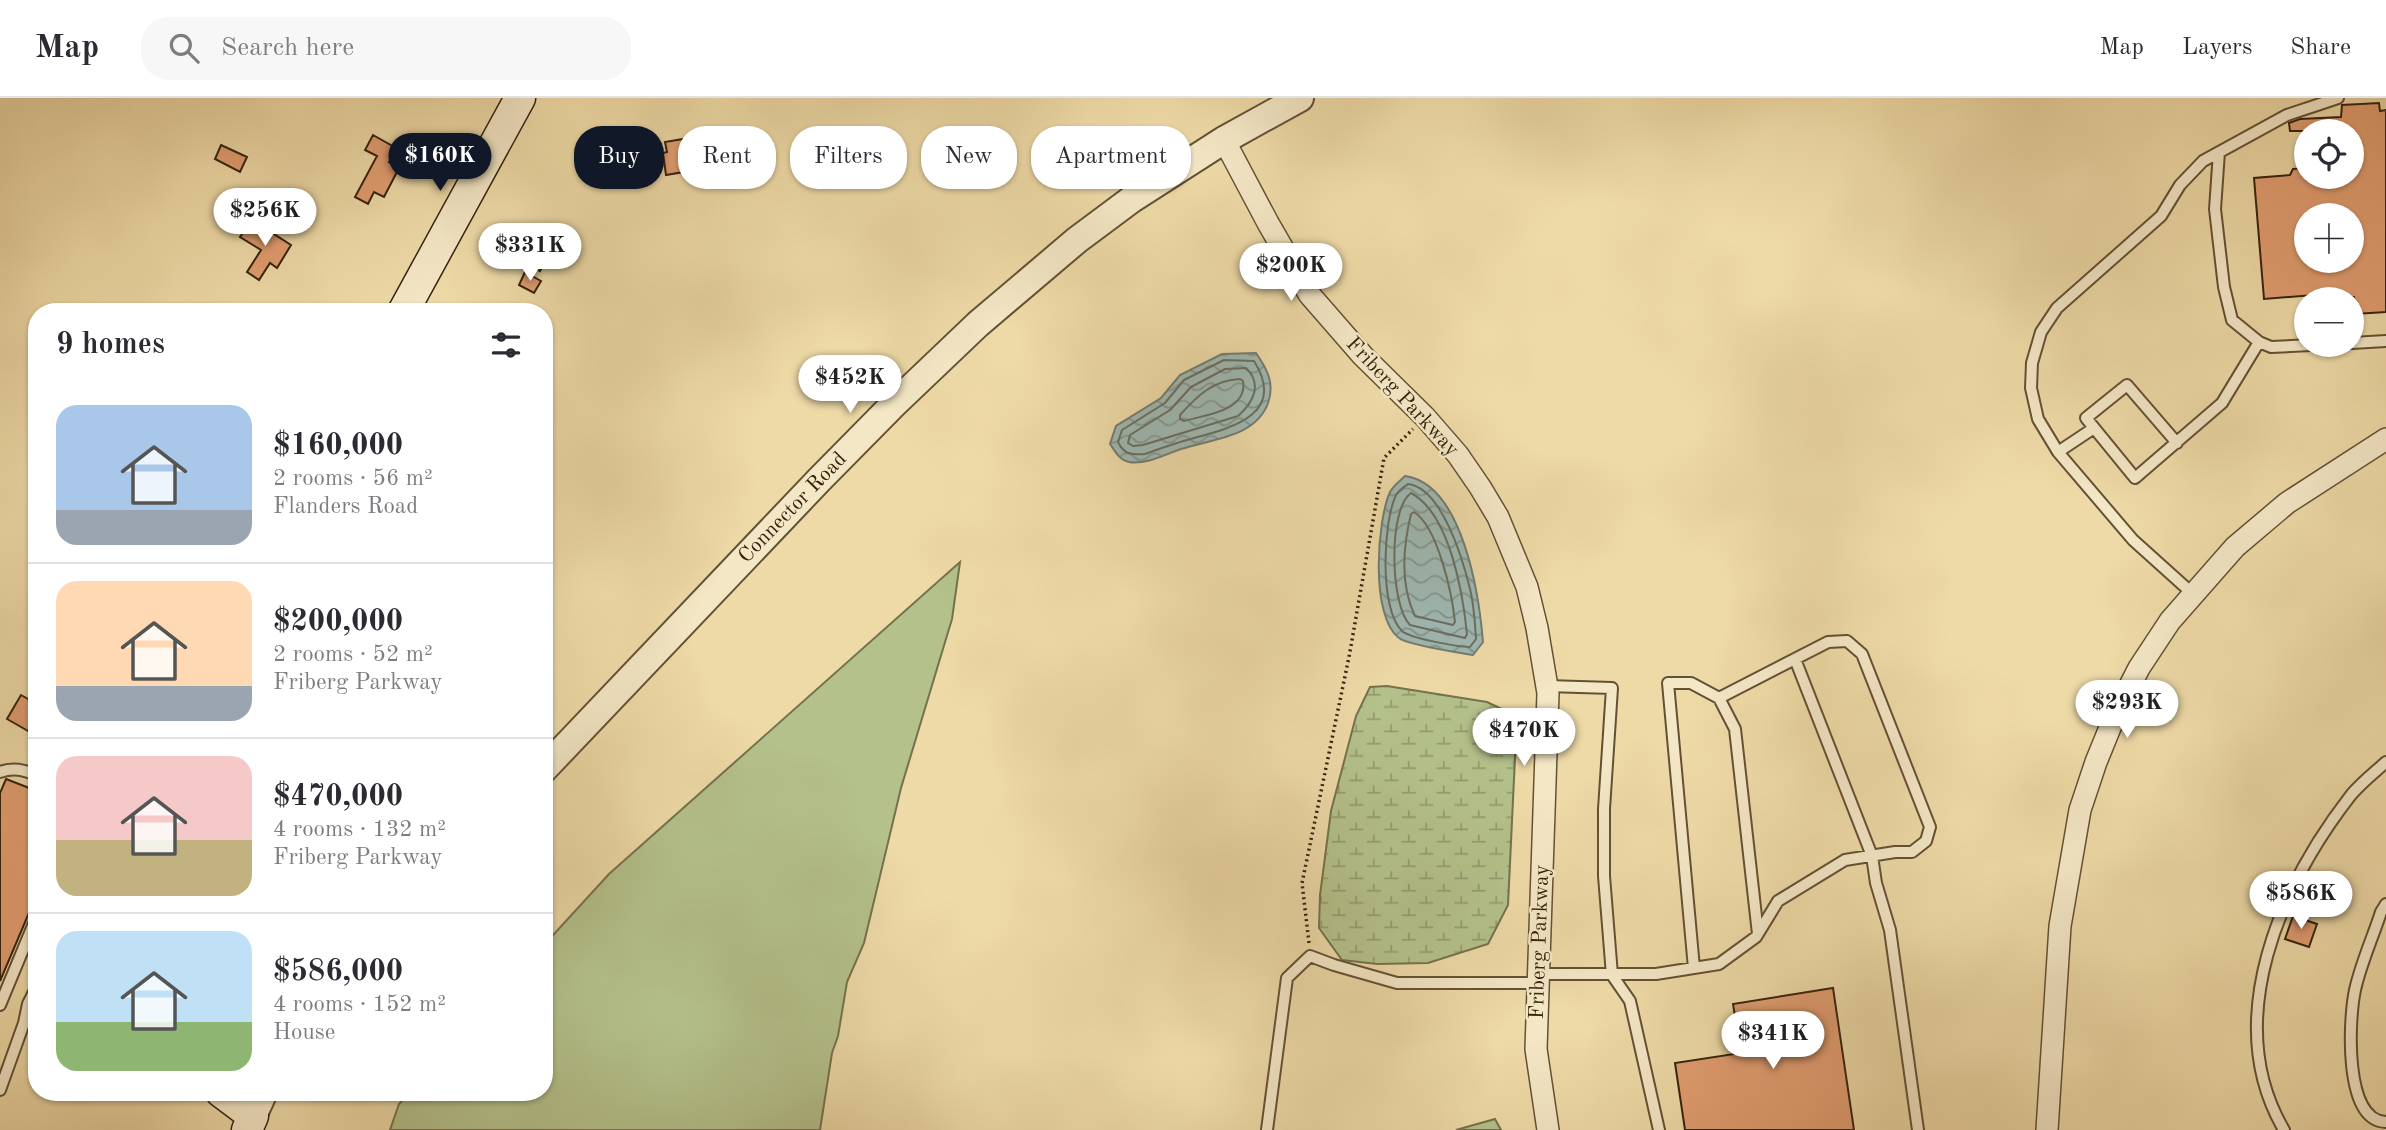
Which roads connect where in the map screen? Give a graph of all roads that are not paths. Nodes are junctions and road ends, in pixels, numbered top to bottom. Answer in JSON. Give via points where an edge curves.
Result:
{"nodes":[{"id":1,"x":520,"y":98,"type":"edge"},
{"id":2,"x":1300,"y":98,"type":"edge"},
{"id":3,"x":2338,"y":98,"type":"edge"},
{"id":4,"x":1224,"y":140,"type":"junction"},
{"id":5,"x":2219,"y":152,"type":"junction"},
{"id":6,"x":408,"y":303,"type":"edge"},
{"id":7,"x":2386,"y":341,"type":"edge"},
{"id":8,"x":2259,"y":342,"type":"junction"},
{"id":9,"x":2364,"y":342,"type":"edge"},
{"id":10,"x":2294,"y":345,"type":"edge"},
{"id":11,"x":2094,"y":428,"type":"junction"},
{"id":12,"x":2386,"y":439,"type":"edge"},
{"id":13,"x":2177,"y":443,"type":"junction"},
{"id":14,"x":2058,"y":452,"type":"junction"},
{"id":15,"x":2193,"y":594,"type":"junction"},
{"id":16,"x":1795,"y":659,"type":"junction"},
{"id":17,"x":1547,"y":686,"type":"junction"},
{"id":18,"x":1719,"y":698,"type":"junction"},
{"id":19,"x":553,"y":760,"type":"edge"},
{"id":20,"x":2386,"y":762,"type":"edge"},
{"id":21,"x":0,"y":772,"type":"edge"},
{"id":22,"x":28,"y":772,"type":"edge"},
{"id":23,"x":1872,"y":856,"type":"junction"},
{"id":24,"x":2386,"y":904,"type":"edge"},
{"id":25,"x":1758,"y":934,"type":"junction"},
{"id":26,"x":28,"y":938,"type":"edge"},
{"id":27,"x":1694,"y":968,"type":"junction"},
{"id":28,"x":1612,"y":975,"type":"junction"},
{"id":29,"x":1539,"y":979,"type":"junction"},
{"id":30,"x":28,"y":1004,"type":"edge"},
{"id":31,"x":0,"y":1005,"type":"edge"},
{"id":32,"x":0,"y":1090,"type":"edge"},
{"id":33,"x":236,"y":1101,"type":"edge"},
{"id":34,"x":255,"y":1113,"type":"edge"},
{"id":35,"x":2386,"y":1122,"type":"edge"},
{"id":36,"x":1267,"y":1130,"type":"edge"},
{"id":37,"x":1548,"y":1130,"type":"edge"},
{"id":38,"x":1659,"y":1130,"type":"edge"},
{"id":39,"x":1918,"y":1130,"type":"edge"},
{"id":40,"x":2047,"y":1130,"type":"edge"},
{"id":41,"x":2284,"y":1130,"type":"edge"}],
"edges":[{"from":1,"to":6,"type":"main road"},
{"from":2,"to":4,"type":"street","name":"Connector Road"},
{"from":3,"to":5,"type":"lane","via":[[2287,115]]},
{"from":4,"to":17,"type":"street","name":"Friberg Parkway","via":[[1310,294],[1458,455],[1498,517],[1527,587]]},
{"from":4,"to":19,"type":"street","name":"Connector Road","via":[[1077,240],[978,324],[828,470]]},
{"from":5,"to":8,"type":"lane","via":[[2215,209],[2224,287],[2232,320]]},
{"from":5,"to":14,"type":"lane","via":[[2203,161],[2180,185],[2161,216],[2057,308],[2040,332],[2031,388],[2038,419]]},
{"from":7,"to":9,"type":"lane"},
{"from":8,"to":10,"type":"lane"},
{"from":8,"to":13,"type":"lane","via":[[2221,404]]},
{"from":11,"to":13,"type":"lane","via":[[2136,478]]},
{"from":11,"to":13,"type":"lane","via":[[2086,418],[2127,385]]},
{"from":11,"to":14,"type":"lane"},
{"from":12,"to":15,"type":"street","via":[[2287,503],[2235,547]]},
{"from":14,"to":15,"type":"lane","via":[[2133,540]]},
{"from":15,"to":40,"type":"street","via":[[2155,644],[2116,713],[2080,810],[2060,926]]},
{"from":16,"to":18,"type":"lane"},
{"from":16,"to":23,"type":"lane"},
{"from":16,"to":23,"type":"lane","via":[[1828,642],[1846,640],[1862,654],[1930,827],[1926,841],[1912,852]]},
{"from":17,"to":28,"type":"lane","via":[[1612,688],[1604,876]]},
{"from":17,"to":29,"type":"street","name":"Friberg Parkway"},
{"from":18,"to":25,"type":"lane","via":[[1735,729]]},
{"from":18,"to":27,"type":"lane","via":[[1691,683],[1668,683]]},
{"from":20,"to":41,"type":"lane","via":[[2353,793],[2311,853],[2283,909],[2262,972],[2257,1032],[2262,1073]]},
{"from":21,"to":22,"type":"lane","via":[[10,768]]},
{"from":23,"to":25,"type":"lane","via":[[1845,860],[1778,901]]},
{"from":23,"to":39,"type":"lane","via":[[1890,930]]},
{"from":24,"to":35,"type":"lane","via":[[2355,989],[2351,1035],[2353,1075],[2361,1105]]},
{"from":25,"to":27,"type":"lane","via":[[1719,964]]},
{"from":26,"to":31,"type":"lane"},
{"from":27,"to":28,"type":"lane"},
{"from":28,"to":29,"type":"lane"},
{"from":28,"to":38,"type":"lane","via":[[1630,1001]]},
{"from":29,"to":36,"type":"lane","via":[[1397,983],[1310,956],[1287,978]]},
{"from":29,"to":37,"type":"street","name":"Friberg Parkway","via":[[1536,1049]]},
{"from":30,"to":32,"type":"lane"},
{"from":33,"to":34,"type":"main road"}]}
